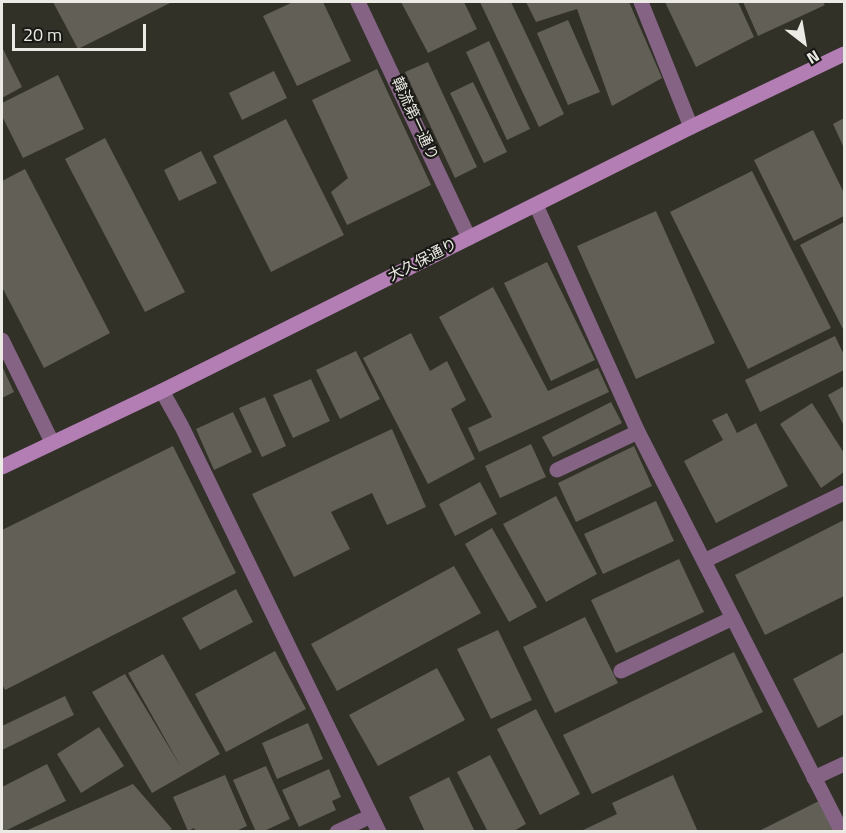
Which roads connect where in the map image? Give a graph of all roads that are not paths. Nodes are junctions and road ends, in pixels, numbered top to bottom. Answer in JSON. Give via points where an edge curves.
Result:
{"nodes":[{"id":1,"x":358,"y":2,"type":"edge"},
{"id":2,"x":641,"y":2,"type":"edge"},
{"id":3,"x":844,"y":54,"type":"edge"},
{"id":4,"x":691,"y":127,"type":"junction"},
{"id":5,"x":536,"y":205,"type":"junction"},
{"id":6,"x":469,"y":238,"type":"junction"},
{"id":7,"x":2,"y":340,"type":"edge"},
{"id":8,"x":162,"y":391,"type":"junction"},
{"id":9,"x":638,"y":432,"type":"junction"},
{"id":10,"x":52,"y":442,"type":"junction"},
{"id":11,"x":2,"y":467,"type":"edge"},
{"id":12,"x":558,"y":470,"type":"dead end"},
{"id":13,"x":844,"y":493,"type":"edge"},
{"id":14,"x":704,"y":561,"type":"junction"},
{"id":15,"x":733,"y":618,"type":"junction"},
{"id":16,"x":621,"y":671,"type":"dead end"},
{"id":17,"x":844,"y":764,"type":"edge"},
{"id":18,"x":814,"y":778,"type":"junction"},
{"id":19,"x":371,"y":816,"type":"junction"},
{"id":20,"x":337,"y":831,"type":"edge"},
{"id":21,"x":379,"y":831,"type":"edge"},
{"id":22,"x":842,"y":831,"type":"edge"}],
"edges":[{"from":1,"to":6,"type":"street","name":"韓流第一通り"},
{"from":2,"to":4,"type":"street"},
{"from":3,"to":4,"type":"main road","name":"大久保通り"},
{"from":4,"to":5,"type":"main road","name":"大久保通り"},
{"from":5,"to":6,"type":"main road","name":"大久保通り"},
{"from":5,"to":9,"type":"street"},
{"from":6,"to":8,"type":"main road","name":"大久保通り"},
{"from":7,"to":10,"type":"street"},
{"from":8,"to":10,"type":"main road","name":"大久保通り"},
{"from":8,"to":19,"type":"street"},
{"from":9,"to":12,"type":"street"},
{"from":9,"to":14,"type":"street"},
{"from":10,"to":11,"type":"main road","name":"大久保通り"},
{"from":13,"to":14,"type":"street"},
{"from":14,"to":15,"type":"street"},
{"from":15,"to":16,"type":"street"},
{"from":15,"to":18,"type":"street"},
{"from":17,"to":18,"type":"street"},
{"from":18,"to":22,"type":"street"},
{"from":19,"to":20,"type":"street"},
{"from":19,"to":21,"type":"street"}]}
